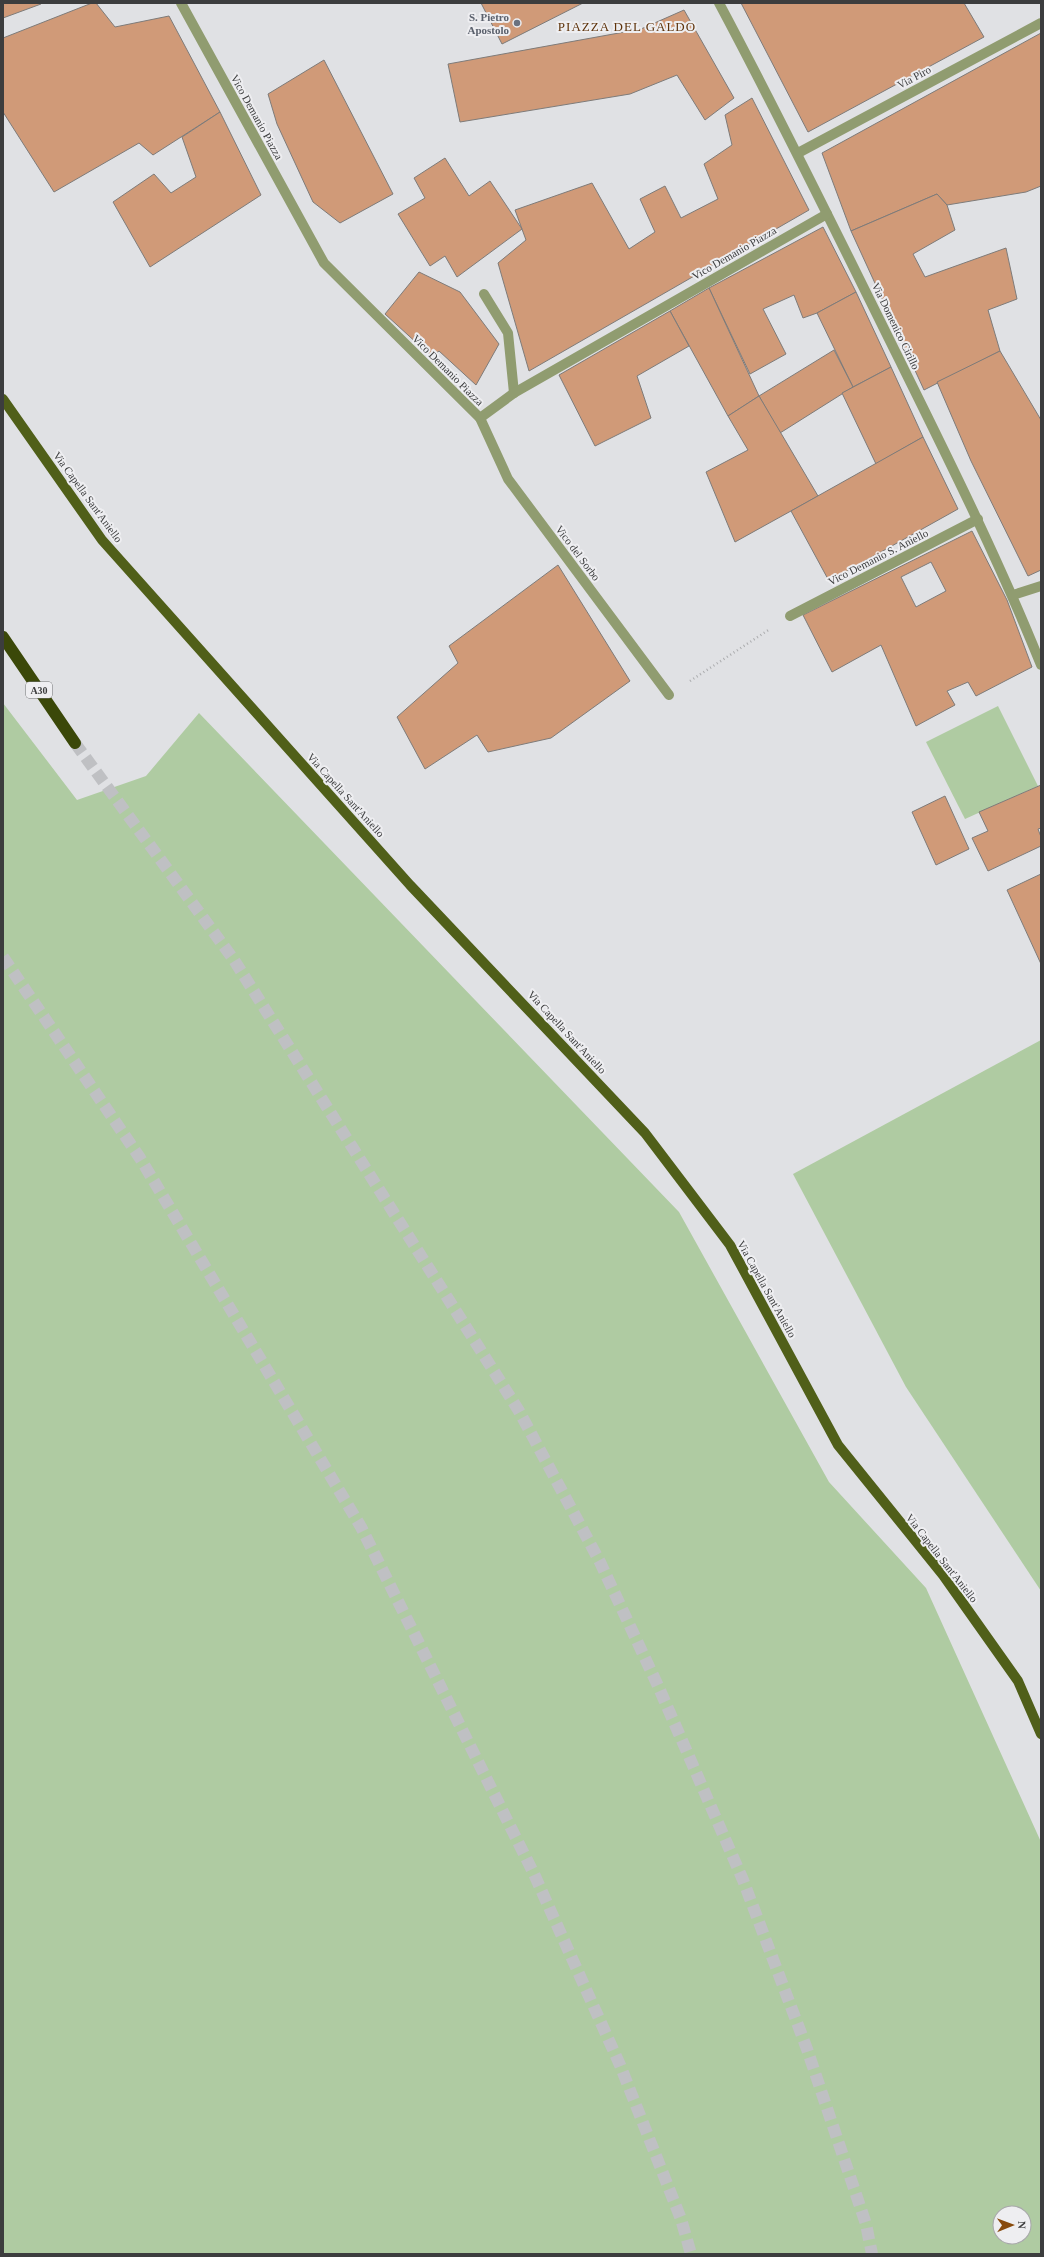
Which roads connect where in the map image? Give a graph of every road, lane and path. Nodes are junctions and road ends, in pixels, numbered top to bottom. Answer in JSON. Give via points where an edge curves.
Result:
{"nodes":[{"id":1,"x":181,"y":3,"type":"edge"},
{"id":2,"x":720,"y":3,"type":"edge"},
{"id":3,"x":1041,"y":23,"type":"edge"},
{"id":4,"x":798,"y":153,"type":"junction"},
{"id":5,"x":827,"y":214,"type":"junction"},
{"id":6,"x":484,"y":294,"type":"dead end"},
{"id":7,"x":514,"y":393,"type":"junction"},
{"id":8,"x":3,"y":399,"type":"edge"},
{"id":9,"x":480,"y":418,"type":"junction"},
{"id":10,"x":978,"y":519,"type":"junction"},
{"id":11,"x":1041,"y":586,"type":"edge"},
{"id":12,"x":1013,"y":595,"type":"junction"},
{"id":13,"x":790,"y":616,"type":"joint"},
{"id":14,"x":3,"y":637,"type":"edge"},
{"id":15,"x":1041,"y":664,"type":"edge"},
{"id":16,"x":669,"y":695,"type":"joint"},
{"id":17,"x":75,"y":743,"type":"tunnel mouth"},
{"id":18,"x":1041,"y":1734,"type":"edge"}],
"edges":[{"from":1,"to":9,"type":"street","name":"Vico Demanio Piazza","via":[[324,263]]},
{"from":2,"to":4,"type":"street","name":"Via Domenico Cirillo"},
{"from":3,"to":4,"type":"street","name":"Via Piro"},
{"from":4,"to":5,"type":"street","name":"Via Domenico Cirillo"},
{"from":5,"to":7,"type":"street","name":"Vico Demanio Piazza"},
{"from":5,"to":10,"type":"street","name":"Via Domenico Cirillo"},
{"from":6,"to":7,"type":"street","via":[[508,333]]},
{"from":7,"to":9,"type":"street","name":"Vico Demanio Piazza"},
{"from":8,"to":18,"type":"main road","name":"Via Capella Sant'Aniello","via":[[102,540],[410,885],[645,1133],[730,1245],[838,1445],[943,1575],[1018,1681]]},
{"from":9,"to":16,"type":"street","name":"Vico del Sorbo","via":[[508,479]]},
{"from":10,"to":12,"type":"street","name":"Via Domenico Cirillo"},
{"from":10,"to":13,"type":"street","name":"Vico Demanio S. Aniello"},
{"from":11,"to":12,"type":"street"},
{"from":12,"to":15,"type":"street","name":"Via Domenico Cirillo"},
{"from":13,"to":16,"type":"path"},
{"from":14,"to":17,"type":"highway","number":"A30"}]}
